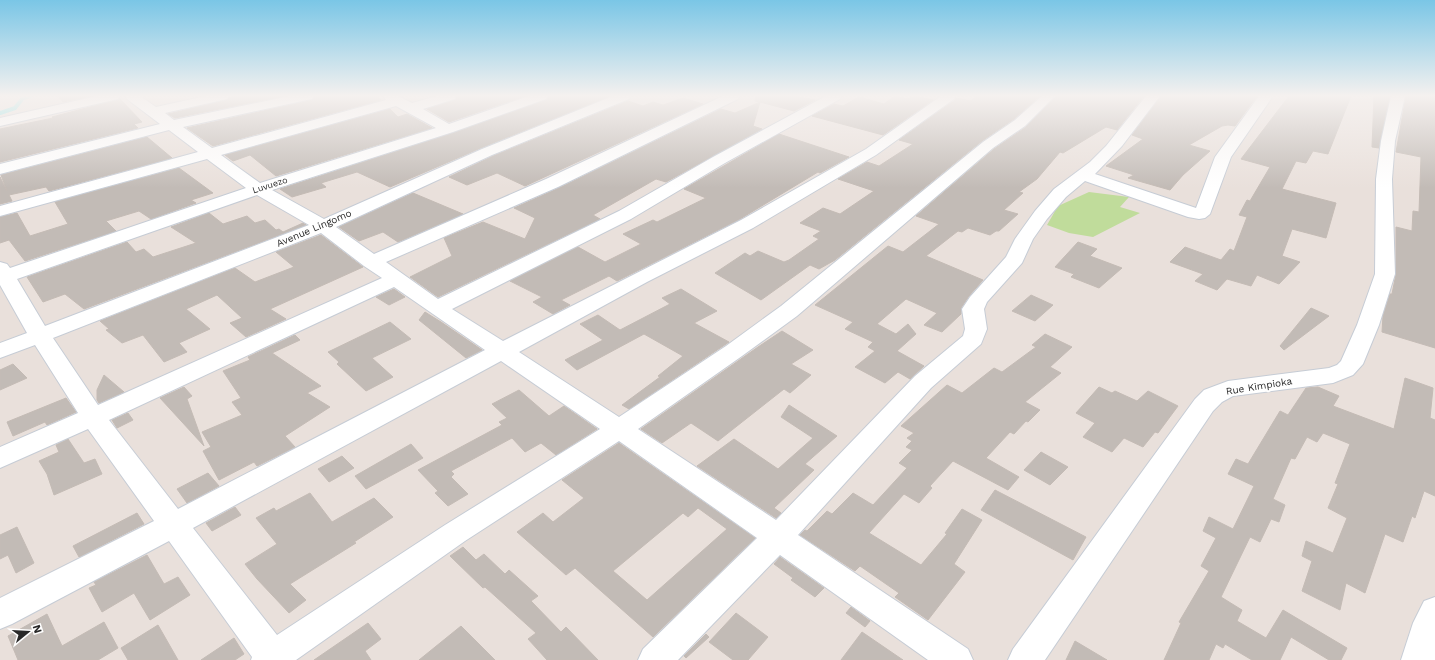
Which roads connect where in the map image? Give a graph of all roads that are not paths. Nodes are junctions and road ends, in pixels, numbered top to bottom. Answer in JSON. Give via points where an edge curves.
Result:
{"nodes":[{"id":1,"x":169,"y":127,"type":"edge"},
{"id":2,"x":173,"y":127,"type":"edge"},
{"id":3,"x":297,"y":127,"type":"edge"},
{"id":4,"x":444,"y":127,"type":"edge"},
{"id":5,"x":454,"y":127,"type":"edge"},
{"id":6,"x":548,"y":127,"type":"edge"},
{"id":7,"x":669,"y":127,"type":"edge"},
{"id":8,"x":776,"y":127,"type":"edge"},
{"id":9,"x":906,"y":127,"type":"edge"},
{"id":10,"x":1015,"y":127,"type":"edge"},
{"id":11,"x":1129,"y":127,"type":"edge"},
{"id":12,"x":1244,"y":127,"type":"edge"},
{"id":13,"x":1391,"y":127,"type":"edge"},
{"id":14,"x":448,"y":129,"type":"junction"},
{"id":15,"x":208,"y":153,"type":"junction"},
{"id":16,"x":0,"y":169,"type":"edge"},
{"id":17,"x":1083,"y":175,"type":"junction"},
{"id":18,"x":258,"y":189,"type":"junction"},
{"id":19,"x":0,"y":211,"type":"edge"},
{"id":20,"x":323,"y":226,"type":"junction"},
{"id":21,"x":371,"y":262,"type":"junction"},
{"id":22,"x":2,"y":274,"type":"edge"},
{"id":23,"x":395,"y":279,"type":"junction"},
{"id":24,"x":437,"y":308,"type":"junction"},
{"id":25,"x":40,"y":336,"type":"junction"},
{"id":26,"x":502,"y":350,"type":"junction"},
{"id":27,"x":0,"y":351,"type":"edge"},
{"id":28,"x":93,"y":417,"type":"junction"},
{"id":29,"x":619,"y":430,"type":"junction"},
{"id":30,"x":0,"y":458,"type":"edge"},
{"id":31,"x":173,"y":525,"type":"junction"},
{"id":32,"x":777,"y":538,"type":"junction"},
{"id":33,"x":1435,"y":611,"type":"edge"},
{"id":34,"x":0,"y":614,"type":"edge"},
{"id":35,"x":272,"y":659,"type":"edge"},
{"id":36,"x":655,"y":660,"type":"edge"},
{"id":37,"x":956,"y":660,"type":"edge"},
{"id":38,"x":1025,"y":660,"type":"edge"},
{"id":39,"x":1418,"y":660,"type":"edge"}],
"edges":[{"from":1,"to":16,"type":"street"},
{"from":2,"to":15,"type":"street"},
{"from":3,"to":15,"type":"street"},
{"from":4,"to":14,"type":"street"},
{"from":5,"to":14,"type":"street","name":"Luvuezo"},
{"from":6,"to":20,"type":"street","name":"Avenue Lingomo","via":[[480,154]]},
{"from":7,"to":21,"type":"street","via":[[552,183]]},
{"from":8,"to":24,"type":"street","via":[[625,215]]},
{"from":9,"to":26,"type":"street","via":[[871,152],[768,212]]},
{"from":10,"to":29,"type":"street","via":[[988,146],[789,311]]},
{"from":11,"to":17,"type":"street","via":[[1110,151]]},
{"from":12,"to":17,"type":"street","via":[[1223,157],[1204,210],[1199,214]]},
{"from":13,"to":38,"type":"street","name":"Rue Kimpioka","via":[[1384,178],[1385,274],[1368,325],[1351,364],[1333,375],[1228,390],[1213,396],[1204,405]]},
{"from":14,"to":18,"type":"street","name":"Luvuezo"},
{"from":15,"to":18,"type":"street"},
{"from":15,"to":19,"type":"street"},
{"from":17,"to":32,"type":"street","via":[[1060,193],[1041,215],[1024,239],[1015,259],[977,300],[973,309],[976,329],[973,339],[923,382]]},
{"from":18,"to":20,"type":"street"},
{"from":18,"to":22,"type":"street","name":"Luvuezo"},
{"from":20,"to":21,"type":"street"},
{"from":20,"to":25,"type":"street","name":"Avenue Lingomo"},
{"from":21,"to":23,"type":"street"},
{"from":22,"to":25,"type":"street"},
{"from":23,"to":24,"type":"street"},
{"from":23,"to":28,"type":"street"},
{"from":24,"to":26,"type":"street"},
{"from":25,"to":27,"type":"street","name":"Avenue Lingomo"},
{"from":25,"to":28,"type":"street"},
{"from":26,"to":29,"type":"street"},
{"from":26,"to":31,"type":"street"},
{"from":28,"to":30,"type":"street"},
{"from":28,"to":31,"type":"street"},
{"from":29,"to":32,"type":"street"},
{"from":29,"to":35,"type":"street","via":[[455,533]]},
{"from":31,"to":34,"type":"street"},
{"from":31,"to":35,"type":"street"},
{"from":32,"to":36,"type":"street"},
{"from":32,"to":37,"type":"street"},
{"from":33,"to":39,"type":"street"}]}
